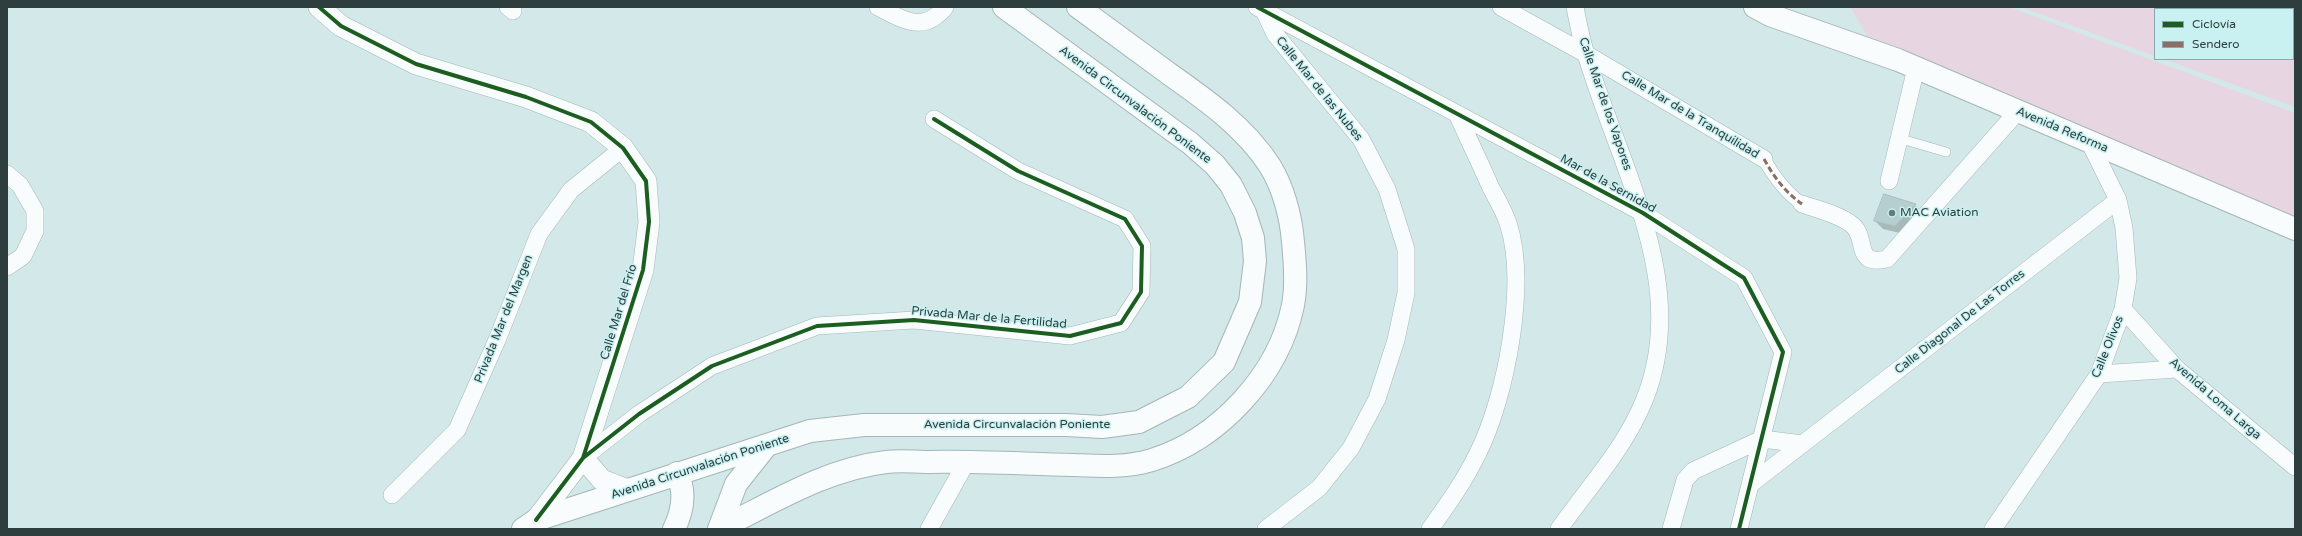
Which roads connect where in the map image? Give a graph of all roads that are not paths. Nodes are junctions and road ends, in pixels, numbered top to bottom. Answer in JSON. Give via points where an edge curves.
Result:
{"nodes":[{"id":1,"x":319,"y":7,"type":"edge"},
{"id":2,"x":878,"y":7,"type":"edge"},
{"id":3,"x":945,"y":7,"type":"edge"},
{"id":4,"x":1004,"y":7,"type":"edge"},
{"id":5,"x":1078,"y":7,"type":"edge"},
{"id":6,"x":1501,"y":7,"type":"edge"},
{"id":7,"x":1575,"y":7,"type":"edge"},
{"id":8,"x":1755,"y":7,"type":"edge"},
{"id":9,"x":1796,"y":7,"type":"edge"},
{"id":10,"x":1261,"y":10,"type":"edge"},
{"id":11,"x":1827,"y":36,"type":"junction"},
{"id":12,"x":1586,"y":54,"type":"junction"},
{"id":13,"x":1916,"y":68,"type":"junction"},
{"id":14,"x":2018,"y":111,"type":"junction"},
{"id":15,"x":1457,"y":114,"type":"junction"},
{"id":16,"x":934,"y":119,"type":"dead end"},
{"id":17,"x":1898,"y":138,"type":"junction"},
{"id":18,"x":2089,"y":141,"type":"junction"},
{"id":19,"x":622,"y":148,"type":"junction"},
{"id":20,"x":1946,"y":152,"type":"dead end"},
{"id":21,"x":1764,"y":159,"type":"joint"},
{"id":22,"x":7,"y":174,"type":"edge"},
{"id":23,"x":1889,"y":182,"type":"dead end"},
{"id":24,"x":2118,"y":200,"type":"junction"},
{"id":25,"x":1802,"y":204,"type":"joint"},
{"id":26,"x":1643,"y":214,"type":"junction"},
{"id":27,"x":2295,"y":229,"type":"edge"},
{"id":28,"x":7,"y":266,"type":"edge"},
{"id":29,"x":2123,"y":309,"type":"junction"},
{"id":30,"x":2177,"y":369,"type":"junction"},
{"id":31,"x":2099,"y":374,"type":"junction"},
{"id":32,"x":1762,"y":439,"type":"junction"},
{"id":33,"x":1803,"y":444,"type":"junction"},
{"id":34,"x":767,"y":445,"type":"junction"},
{"id":35,"x":583,"y":458,"type":"junction"},
{"id":36,"x":967,"y":461,"type":"junction"},
{"id":37,"x":2295,"y":467,"type":"edge"},
{"id":38,"x":677,"y":473,"type":"junction"},
{"id":39,"x":1752,"y":483,"type":"junction"},
{"id":40,"x":628,"y":490,"type":"junction"},
{"id":41,"x":392,"y":495,"type":"dead end"},
{"id":42,"x":530,"y":524,"type":"edge"},
{"id":43,"x":674,"y":529,"type":"edge"},
{"id":44,"x":719,"y":529,"type":"edge"},
{"id":45,"x":929,"y":529,"type":"edge"},
{"id":46,"x":1266,"y":529,"type":"edge"},
{"id":47,"x":1430,"y":529,"type":"edge"},
{"id":48,"x":1559,"y":529,"type":"edge"},
{"id":49,"x":1671,"y":529,"type":"edge"},
{"id":50,"x":1739,"y":529,"type":"edge"},
{"id":51,"x":1993,"y":529,"type":"edge"}],
"edges":[{"from":1,"to":19,"type":"street","name":"Calle Mar del Frío","via":[[342,26],[416,64],[526,97],[591,122]]},
{"from":2,"to":3,"type":"street","via":[[908,22],[920,23],[933,19]]},
{"from":4,"to":34,"type":"main road","name":"Avenida Circunvalación Poniente","via":[[1190,143],[1215,165],[1231,185],[1245,213],[1253,238],[1255,261],[1250,302],[1224,362],[1188,397],[1139,422],[1102,426],[864,425],[810,431]]},
{"from":5,"to":36,"type":"main road","via":[[1220,111],[1270,166],[1284,197],[1292,229],[1295,263],[1293,305],[1280,344],[1262,378],[1230,412],[1203,435],[1178,449],[1151,460],[1117,466]]},
{"from":6,"to":12,"type":"street","name":"Calle Mar de la Tranquilidad"},
{"from":7,"to":12,"type":"street","name":"Calle Mar de los Vapores"},
{"from":8,"to":11,"type":"main road","name":"Avenida Reforma"},
{"from":9,"to":11,"type":"main road","name":"Avenida Reforma"},
{"from":10,"to":15,"type":"street","name":"Mar de la Sernidad"},
{"from":10,"to":46,"type":"street","name":"Calle Mar de las Nubes","via":[[1275,34],[1361,139],[1388,189],[1406,249],[1406,293],[1396,340],[1377,399],[1351,448],[1319,488]]},
{"from":11,"to":13,"type":"main road","name":"Avenida Reforma"},
{"from":12,"to":21,"type":"street","name":"Calle Mar de la Tranquilidad"},
{"from":12,"to":26,"type":"street","name":"Calle Mar de los Vapores"},
{"from":13,"to":14,"type":"main road","name":"Avenida Reforma"},
{"from":13,"to":17,"type":"street"},
{"from":14,"to":18,"type":"main road","name":"Avenida Reforma"},
{"from":14,"to":25,"type":"street","via":[[1887,259],[1877,261],[1868,258],[1862,251],[1858,231],[1851,223]]},
{"from":15,"to":26,"type":"street","name":"Mar de la Sernidad"},
{"from":15,"to":47,"type":"street","via":[[1508,223],[1516,258],[1517,296],[1508,354],[1495,409],[1479,451],[1461,487]]},
{"from":16,"to":35,"type":"street","name":"Privada Mar de la Fertilidad","via":[[1018,171],[1125,219],[1142,246],[1141,292],[1121,324],[1070,336],[914,320],[817,326],[712,366],[639,414]]},
{"from":17,"to":20,"type":"lane"},
{"from":17,"to":23,"type":"street"},
{"from":18,"to":24,"type":"street","name":"Calle Olivos"},
{"from":18,"to":27,"type":"main road","name":"Avenida Reforma"},
{"from":19,"to":35,"type":"street","name":"Calle Mar del Frío","via":[[646,181],[649,222],[643,270]]},
{"from":19,"to":41,"type":"street","name":"Privada Mar del Margen","via":[[571,190],[539,234],[497,340],[457,430]]},
{"from":21,"to":25,"type":"street","name":"Calle Mar de la Tranquilidad","via":[[1782,186]]},
{"from":22,"to":28,"type":"street","via":[[20,185],[35,211],[35,231],[23,256]]},
{"from":24,"to":29,"type":"street","name":"Calle Olivos","via":[[2127,250],[2128,278]]},
{"from":24,"to":33,"type":"street","name":"Calle Diagonal De Las Torres"},
{"from":26,"to":32,"type":"street","name":"Mar de la Sernidad","via":[[1744,278],[1784,352]]},
{"from":26,"to":48,"type":"street","name":"Calle Mar de los Vapores","via":[[1656,271],[1660,316],[1657,352],[1650,385],[1639,412],[1620,444]]},
{"from":29,"to":30,"type":"street","name":"Avenida Loma Larga"},
{"from":29,"to":31,"type":"street","name":"Calle Olivos"},
{"from":30,"to":31,"type":"street"},
{"from":30,"to":37,"type":"street","name":"Avenida Loma Larga"},
{"from":31,"to":51,"type":"street","name":"Calle Olivos"},
{"from":32,"to":33,"type":"street"},
{"from":32,"to":39,"type":"street","name":"Mar de la Sernidad"},
{"from":32,"to":49,"type":"street","via":[[1693,471],[1685,480]]},
{"from":33,"to":39,"type":"street","name":"Calle Diagonal De Las Torres"},
{"from":34,"to":38,"type":"main road","name":"Avenida Circunvalación Poniente"},
{"from":34,"to":44,"type":"main road","via":[[736,484]]},
{"from":35,"to":40,"type":"street","via":[[602,480]]},
{"from":35,"to":42,"type":"street","name":"Calle Mar del Frío"},
{"from":36,"to":44,"type":"main road","via":[[887,462],[842,471]]},
{"from":36,"to":45,"type":"street"},
{"from":38,"to":40,"type":"main road","name":"Avenida Circunvalación Poniente"},
{"from":38,"to":43,"type":"main road","via":[[682,483],[683,496],[682,510]]},
{"from":39,"to":50,"type":"street","name":"Mar de la Sernidad"},
{"from":40,"to":42,"type":"main road","name":"Avenida Circunvalación Poniente"}]}
